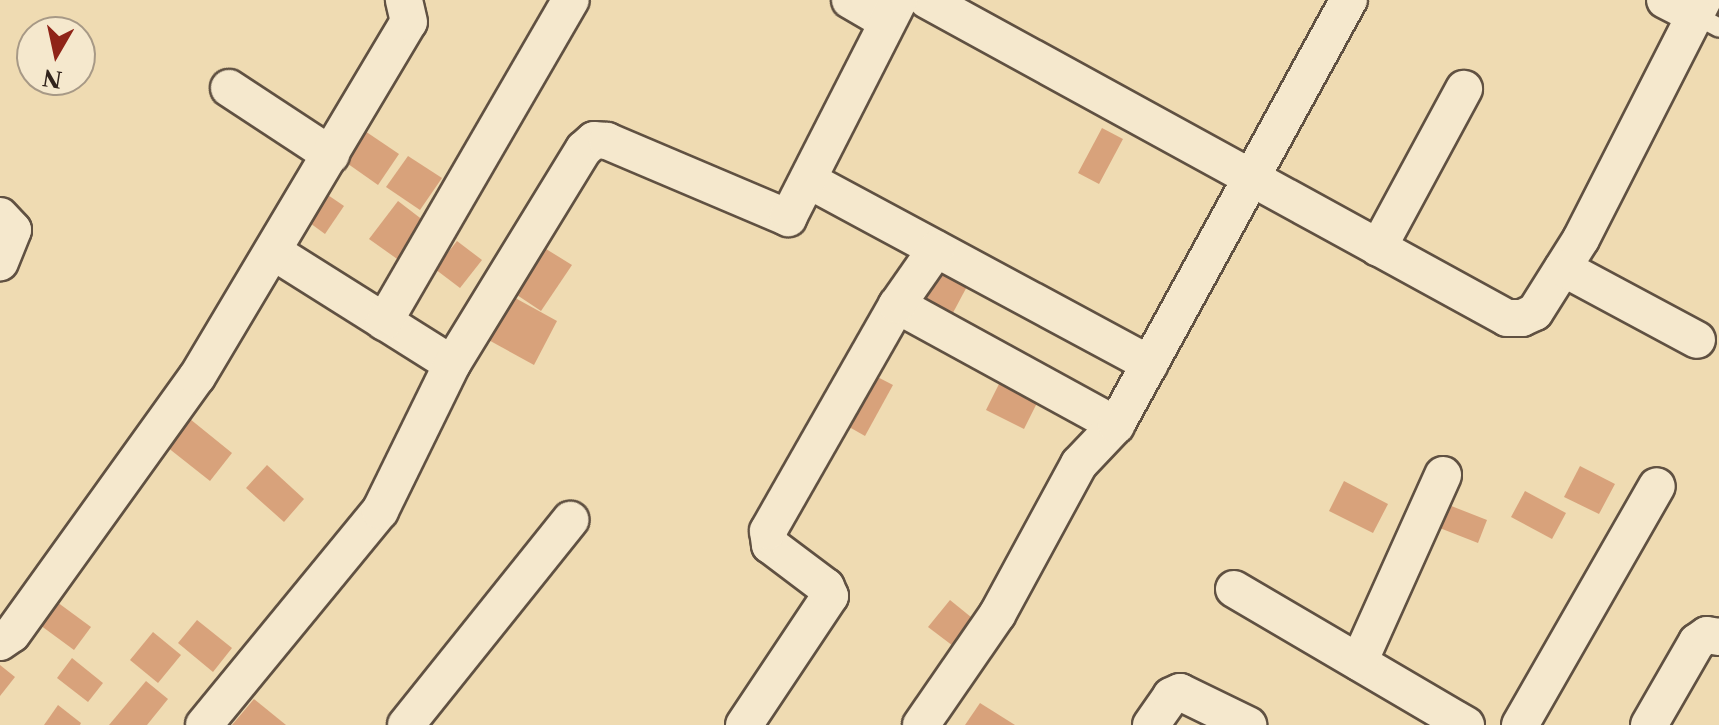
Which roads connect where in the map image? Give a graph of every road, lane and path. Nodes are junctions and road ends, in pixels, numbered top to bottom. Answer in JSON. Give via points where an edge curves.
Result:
{"nodes":[{"id":1,"x":404,"y":0,"type":"edge"},
{"id":2,"x":571,"y":0,"type":"edge"},
{"id":3,"x":850,"y":0,"type":"edge"},
{"id":4,"x":927,"y":0,"type":"edge"},
{"id":5,"x":1349,"y":0,"type":"edge"},
{"id":6,"x":893,"y":11,"type":"edge"},
{"id":7,"x":1696,"y":11,"type":"edge"},
{"id":8,"x":229,"y":88,"type":"dead end"},
{"id":9,"x":1464,"y":89,"type":"dead end"},
{"id":10,"x":331,"y":155,"type":"junction"},
{"id":11,"x":1252,"y":180,"type":"junction"},
{"id":12,"x":810,"y":181,"type":"junction"},
{"id":13,"x":0,"y":216,"type":"edge"},
{"id":14,"x":1378,"y":248,"type":"junction"},
{"id":15,"x":936,"y":249,"type":"junction"},
{"id":16,"x":274,"y":252,"type":"junction"},
{"id":17,"x":0,"y":263,"type":"edge"},
{"id":18,"x":1563,"y":268,"type":"junction"},
{"id":19,"x":897,"y":305,"type":"junction"},
{"id":20,"x":384,"y":322,"type":"junction"},
{"id":21,"x":1697,"y":340,"type":"dead end"},
{"id":22,"x":452,"y":364,"type":"junction"},
{"id":23,"x":1150,"y":364,"type":"junction"},
{"id":24,"x":1116,"y":425,"type":"junction"},
{"id":25,"x":1443,"y":475,"type":"dead end"},
{"id":26,"x":1657,"y":486,"type":"dead end"},
{"id":27,"x":570,"y":520,"type":"dead end"},
{"id":28,"x":1234,"y":589,"type":"dead end"},
{"id":29,"x":1719,"y":637,"type":"edge"},
{"id":30,"x":0,"y":642,"type":"edge"},
{"id":31,"x":1359,"y":662,"type":"junction"},
{"id":32,"x":204,"y":725,"type":"edge"},
{"id":33,"x":406,"y":725,"type":"edge"},
{"id":34,"x":744,"y":725,"type":"edge"},
{"id":35,"x":921,"y":725,"type":"edge"},
{"id":36,"x":1151,"y":725,"type":"edge"},
{"id":37,"x":1248,"y":725,"type":"edge"},
{"id":38,"x":1466,"y":725,"type":"edge"},
{"id":39,"x":1520,"y":725,"type":"edge"},
{"id":40,"x":1649,"y":725,"type":"edge"}],
"edges":[{"from":1,"to":10,"type":"street","via":[[409,22]]},
{"from":2,"to":20,"type":"street"},
{"from":3,"to":6,"type":"street"},
{"from":4,"to":11,"type":"street"},
{"from":5,"to":11,"type":"street"},
{"from":6,"to":12,"type":"street"},
{"from":7,"to":18,"type":"street"},
{"from":8,"to":10,"type":"street"},
{"from":9,"to":14,"type":"street"},
{"from":10,"to":16,"type":"street"},
{"from":11,"to":14,"type":"street"},
{"from":11,"to":23,"type":"street"},
{"from":12,"to":15,"type":"street"},
{"from":12,"to":22,"type":"street","via":[[796,210],[788,218],[777,216],[607,141],[594,140],[558,184]]},
{"from":13,"to":17,"type":"street","via":[[13,230]]},
{"from":14,"to":18,"type":"street","via":[[1507,318],[1535,312]]},
{"from":15,"to":19,"type":"street"},
{"from":15,"to":23,"type":"street"},
{"from":16,"to":20,"type":"street"},
{"from":16,"to":30,"type":"street","via":[[197,377],[12,634]]},
{"from":18,"to":21,"type":"street"},
{"from":19,"to":24,"type":"street"},
{"from":19,"to":34,"type":"street","via":[[768,531],[770,545],[826,587],[830,596]]},
{"from":20,"to":22,"type":"street"},
{"from":22,"to":32,"type":"street","via":[[380,511]]},
{"from":23,"to":24,"type":"street"},
{"from":24,"to":35,"type":"street","via":[[1079,464],[997,615]]},
{"from":25,"to":31,"type":"street"},
{"from":26,"to":39,"type":"street"},
{"from":27,"to":33,"type":"street"},
{"from":28,"to":31,"type":"street"},
{"from":29,"to":40,"type":"street","via":[[1707,635],[1697,642]]},
{"from":31,"to":38,"type":"street"},
{"from":36,"to":37,"type":"street","via":[[1171,696],[1180,692]]}]}
